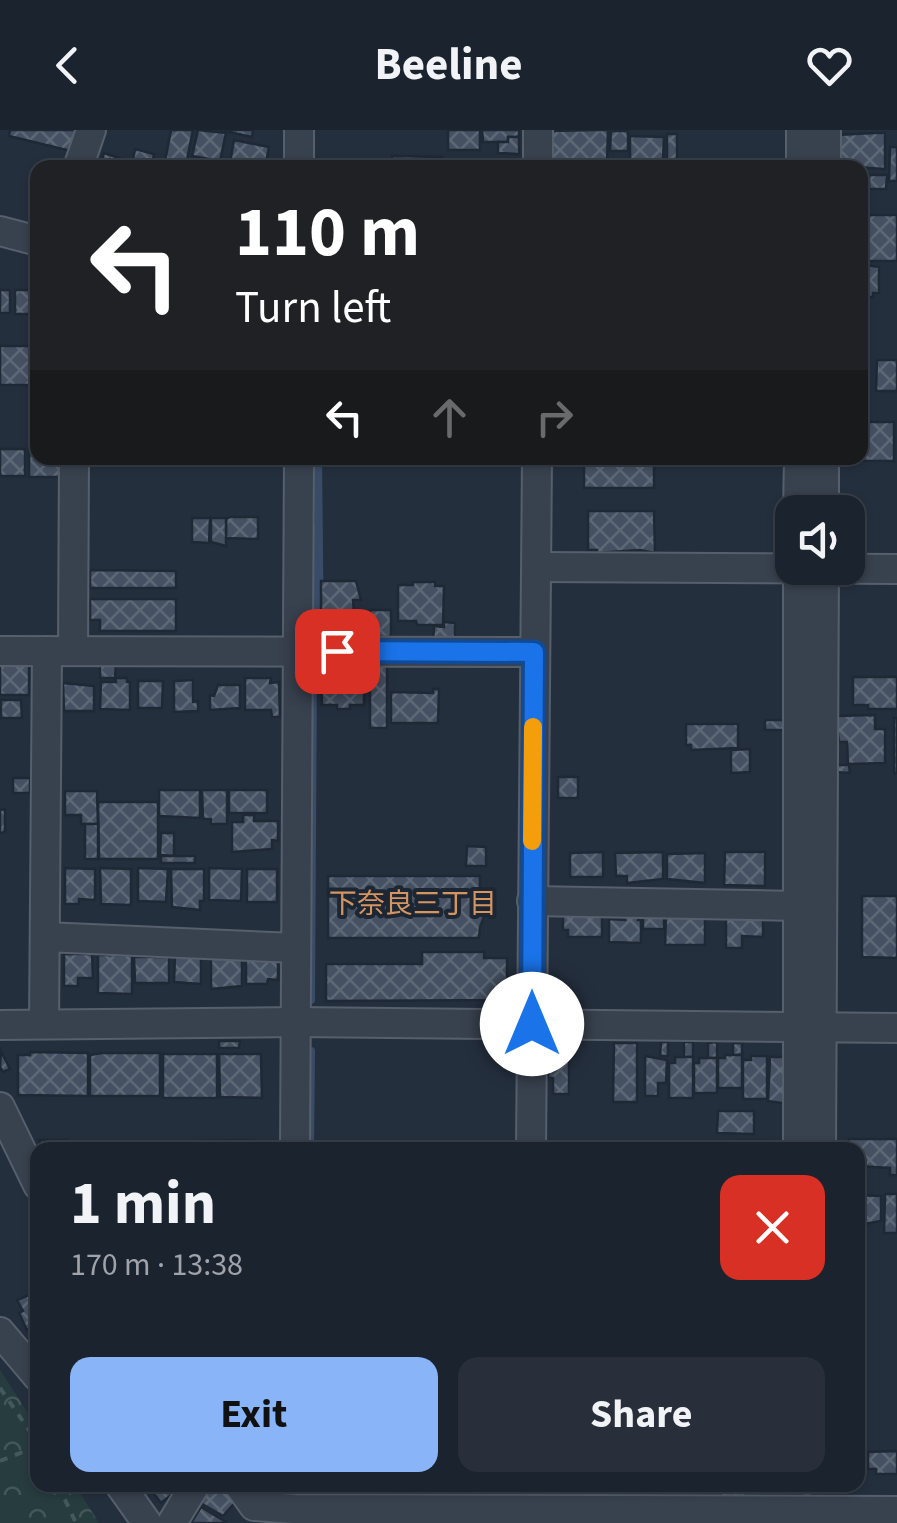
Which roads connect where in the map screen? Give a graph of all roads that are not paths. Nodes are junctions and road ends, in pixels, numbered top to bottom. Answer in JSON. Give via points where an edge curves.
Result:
{"nodes":[{"id":1,"x":90,"y":130,"type":"edge"},
{"id":2,"x":299,"y":130,"type":"edge"},
{"id":3,"x":538,"y":130,"type":"edge"},
{"id":4,"x":801,"y":130,"type":"edge"},
{"id":5,"x":826,"y":130,"type":"edge"},
{"id":6,"x":81,"y":160,"type":"edge"},
{"id":7,"x":299,"y":160,"type":"edge"},
{"id":8,"x":538,"y":160,"type":"edge"},
{"id":9,"x":800,"y":160,"type":"edge"},
{"id":10,"x":826,"y":160,"type":"edge"},
{"id":11,"x":0,"y":231,"type":"edge"},
{"id":12,"x":30,"y":239,"type":"edge"},
{"id":13,"x":73,"y":465,"type":"edge"},
{"id":14,"x":299,"y":465,"type":"edge"},
{"id":15,"x":537,"y":465,"type":"edge"},
{"id":16,"x":799,"y":465,"type":"edge"},
{"id":17,"x":824,"y":465,"type":"edge"},
{"id":18,"x":798,"y":495,"type":"edge"},
{"id":19,"x":824,"y":495,"type":"edge"},
{"id":20,"x":537,"y":567,"type":"junction"},
{"id":21,"x":775,"y":568,"type":"edge"},
{"id":22,"x":865,"y":569,"type":"edge"},
{"id":23,"x":897,"y":569,"type":"edge"},
{"id":24,"x":798,"y":585,"type":"edge"},
{"id":25,"x":824,"y":585,"type":"edge"},
{"id":26,"x":0,"y":651,"type":"edge"},
{"id":27,"x":60,"y":651,"type":"junction"},
{"id":28,"x":298,"y":651,"type":"junction"},
{"id":29,"x":534,"y":652,"type":"junction"},
{"id":30,"x":532,"y":902,"type":"junction"},
{"id":31,"x":799,"y":906,"type":"junction"},
{"id":32,"x":45,"y":937,"type":"junction"},
{"id":33,"x":296,"y":948,"type":"junction"},
{"id":34,"x":296,"y":1022,"type":"junction"},
{"id":35,"x":44,"y":1024,"type":"junction"},
{"id":36,"x":532,"y":1024,"type":"junction"},
{"id":37,"x":0,"y":1025,"type":"edge"},
{"id":38,"x":811,"y":1028,"type":"junction"},
{"id":39,"x":897,"y":1028,"type":"edge"},
{"id":40,"x":0,"y":1107,"type":"edge"},
{"id":41,"x":295,"y":1142,"type":"edge"},
{"id":42,"x":531,"y":1142,"type":"edge"},
{"id":43,"x":799,"y":1142,"type":"edge"},
{"id":44,"x":820,"y":1142,"type":"edge"},
{"id":45,"x":30,"y":1169,"type":"edge"},
{"id":46,"x":0,"y":1332,"type":"edge"},
{"id":47,"x":30,"y":1368,"type":"edge"},
{"id":48,"x":125,"y":1492,"type":"edge"},
{"id":49,"x":191,"y":1492,"type":"edge"},
{"id":50,"x":244,"y":1492,"type":"edge"},
{"id":51,"x":294,"y":1506,"type":"edge"},
{"id":52,"x":531,"y":1506,"type":"edge"},
{"id":53,"x":806,"y":1506,"type":"edge"},
{"id":54,"x":897,"y":1511,"type":"edge"},
{"id":55,"x":147,"y":1523,"type":"edge"},
{"id":56,"x":172,"y":1523,"type":"edge"}],
"edges":[{"from":1,"to":6,"type":"street"},
{"from":2,"to":7,"type":"street"},
{"from":3,"to":8,"type":"street"},
{"from":4,"to":9,"type":"street"},
{"from":5,"to":10,"type":"street"},
{"from":11,"to":12,"type":"street"},
{"from":13,"to":27,"type":"street"},
{"from":14,"to":28,"type":"street"},
{"from":15,"to":20,"type":"street"},
{"from":16,"to":18,"type":"street"},
{"from":17,"to":19,"type":"street"},
{"from":20,"to":21,"type":"street"},
{"from":20,"to":29,"type":"street"},
{"from":22,"to":23,"type":"street"},
{"from":24,"to":31,"type":"street"},
{"from":25,"to":38,"type":"street"},
{"from":26,"to":27,"type":"street"},
{"from":27,"to":28,"type":"street"},
{"from":27,"to":32,"type":"street"},
{"from":28,"to":29,"type":"street"},
{"from":28,"to":33,"type":"street"},
{"from":29,"to":30,"type":"street"},
{"from":30,"to":31,"type":"street"},
{"from":30,"to":36,"type":"street"},
{"from":31,"to":38,"type":"street"},
{"from":32,"to":33,"type":"street"},
{"from":32,"to":35,"type":"street"},
{"from":33,"to":34,"type":"street"},
{"from":34,"to":35,"type":"street"},
{"from":34,"to":36,"type":"street"},
{"from":34,"to":41,"type":"street"},
{"from":35,"to":37,"type":"street"},
{"from":36,"to":38,"type":"street"},
{"from":36,"to":42,"type":"street"},
{"from":38,"to":39,"type":"street"},
{"from":38,"to":43,"type":"street"},
{"from":38,"to":44,"type":"street"},
{"from":40,"to":45,"type":"street"},
{"from":46,"to":47,"type":"street"},
{"from":48,"to":55,"type":"street"},
{"from":49,"to":56,"type":"street"},
{"from":50,"to":51,"type":"street","via":[[254,1506]]},
{"from":51,"to":52,"type":"street"},
{"from":52,"to":53,"type":"street"},
{"from":53,"to":54,"type":"street"}]}
